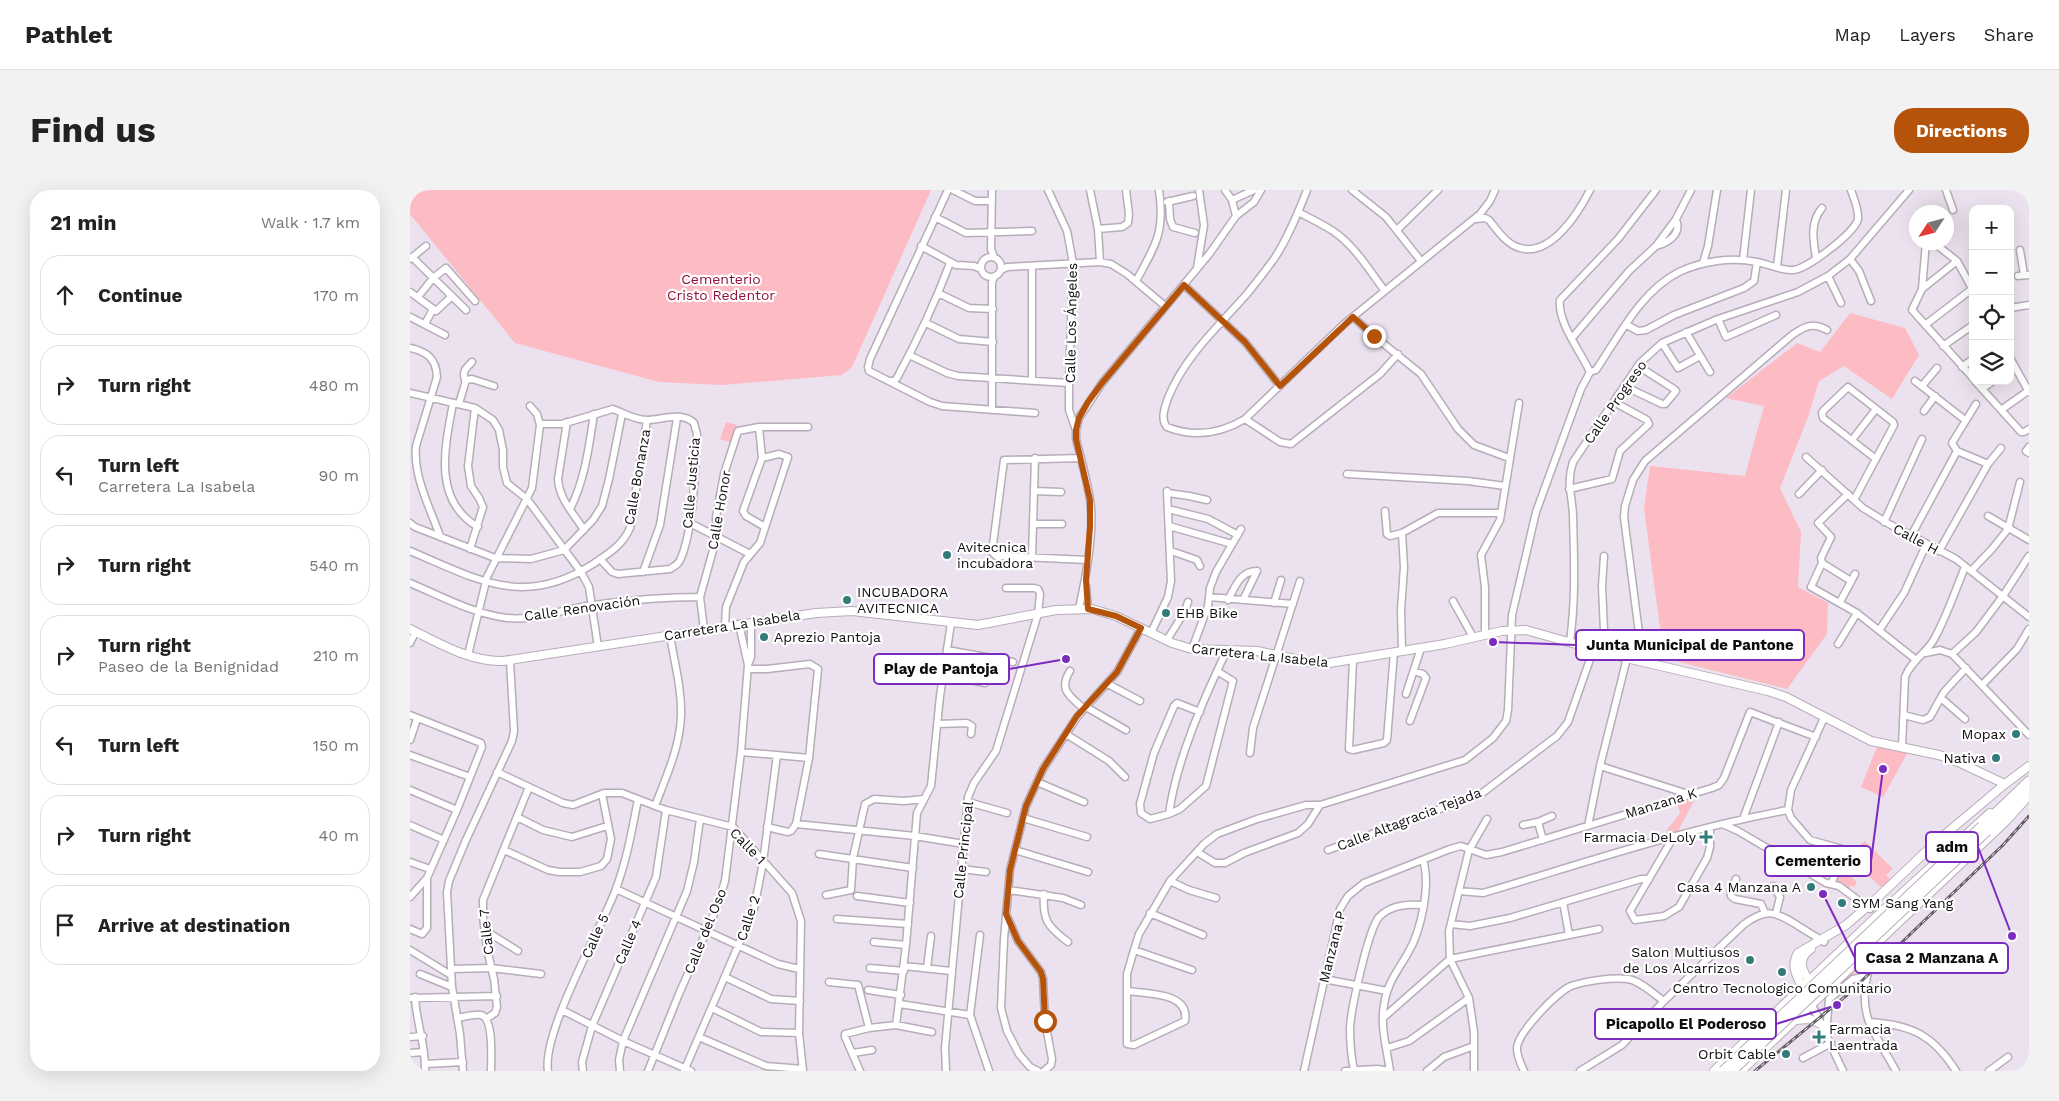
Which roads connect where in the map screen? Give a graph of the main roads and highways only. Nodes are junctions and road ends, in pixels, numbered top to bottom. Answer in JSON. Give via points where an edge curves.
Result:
{"nodes":[{"id":1,"x":410,"y":629,"type":"edge"},
{"id":2,"x":2029,"y":766,"type":"edge"},
{"id":3,"x":1983,"y":774,"type":"junction"},
{"id":4,"x":2029,"y":780,"type":"edge"},
{"id":5,"x":2001,"y":786,"type":"junction"},
{"id":6,"x":2029,"y":791,"type":"edge"},
{"id":7,"x":1990,"y":796,"type":"junction"},
{"id":8,"x":2029,"y":796,"type":"edge"},
{"id":9,"x":1984,"y":828,"type":"junction"},
{"id":10,"x":1869,"y":908,"type":"junction"},
{"id":11,"x":1822,"y":941,"type":"junction"},
{"id":12,"x":1836,"y":955,"type":"junction"},
{"id":13,"x":1850,"y":968,"type":"junction"},
{"id":14,"x":1809,"y":981,"type":"junction"},
{"id":15,"x":1804,"y":989,"type":"junction"},
{"id":16,"x":1825,"y":998,"type":"junction"},
{"id":17,"x":1812,"y":1005,"type":"junction"},
{"id":18,"x":1796,"y":1020,"type":"junction"},
{"id":19,"x":1822,"y":1024,"type":"road end"},
{"id":20,"x":1750,"y":1038,"type":"junction"},
{"id":21,"x":1762,"y":1052,"type":"junction"},
{"id":22,"x":1714,"y":1071,"type":"edge"},
{"id":23,"x":1723,"y":1071,"type":"edge"},
{"id":24,"x":1732,"y":1071,"type":"edge"},
{"id":25,"x":1741,"y":1071,"type":"edge"}],
"edges":[{"from":1,"to":3,"type":"main road","name":"Carretera La Isabela","via":[[468,655],[491,661],[510,661],[704,629],[852,610],[967,625],[1088,609],[1116,616],[1192,649],[1276,654],[1314,663],[1353,660],[1511,630],[1537,632],[1630,659],[1768,690],[1871,741],[1939,755]]},
{"from":2,"to":5,"type":"main road"},
{"from":3,"to":5,"type":"main road","name":"Carretera La Isabela"},
{"from":3,"to":7,"type":"main road","via":[[1991,786]]},
{"from":4,"to":9,"type":"highway"},
{"from":4,"to":12,"type":"main road"},
{"from":5,"to":7,"type":"main road"},
{"from":5,"to":10,"type":"main road"},
{"from":6,"to":9,"type":"highway"},
{"from":7,"to":10,"type":"main road","via":[[1936,842]]},
{"from":8,"to":13,"type":"main road"},
{"from":9,"to":23,"type":"highway","bridge":true},
{"from":9,"to":24,"type":"highway","bridge":true},
{"from":10,"to":11,"type":"main road","via":[[1847,928]]},
{"from":11,"to":14,"type":"main road","via":[[1802,957],[1802,969]]},
{"from":11,"to":15,"type":"main road","via":[[1803,948],[1795,958],[1794,968]]},
{"from":12,"to":13,"type":"main road","via":[[1835,960],[1844,970]]},
{"from":12,"to":14,"type":"main road"},
{"from":13,"to":16,"type":"main road"},
{"from":14,"to":15,"type":"main road"},
{"from":14,"to":16,"type":"main road"},
{"from":15,"to":16,"type":"main road"},
{"from":15,"to":17,"type":"main road"},
{"from":15,"to":20,"type":"main road","via":[[1794,994]]},
{"from":16,"to":17,"type":"main road"},
{"from":17,"to":18,"type":"main road"},
{"from":18,"to":19,"type":"main road","via":[[1810,1019]]},
{"from":18,"to":21,"type":"main road"},
{"from":20,"to":21,"type":"main road","via":[[1758,1034],[1764,1037],[1766,1042]]},
{"from":20,"to":22,"type":"main road"},
{"from":21,"to":25,"type":"main road"}]}
